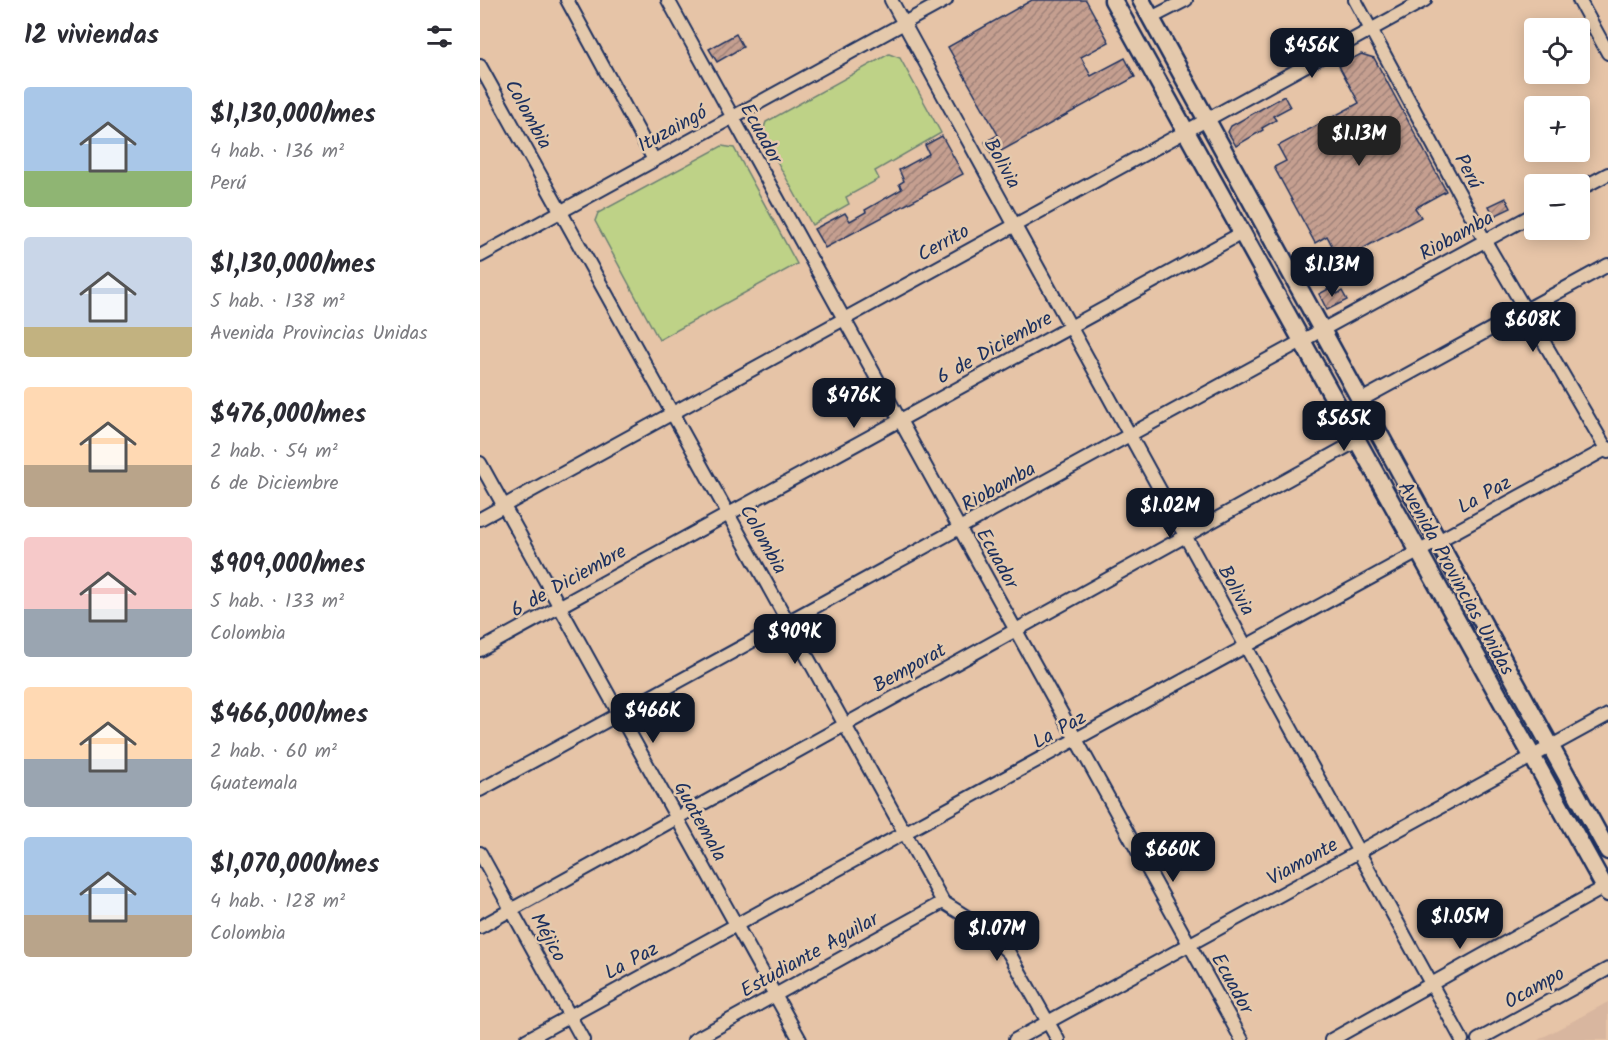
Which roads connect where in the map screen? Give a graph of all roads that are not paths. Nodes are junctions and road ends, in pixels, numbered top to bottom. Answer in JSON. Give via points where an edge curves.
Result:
{"nodes":[{"id":1,"x":567,"y":0,"type":"edge"},
{"id":2,"x":668,"y":0,"type":"edge"},
{"id":3,"x":891,"y":0,"type":"edge"},
{"id":4,"x":946,"y":0,"type":"edge"},
{"id":5,"x":1113,"y":0,"type":"edge"},
{"id":6,"x":1141,"y":0,"type":"edge"},
{"id":7,"x":1186,"y":0,"type":"edge"},
{"id":8,"x":1355,"y":0,"type":"edge"},
{"id":9,"x":1425,"y":0,"type":"edge"},
{"id":10,"x":1579,"y":0,"type":"edge"},
{"id":11,"x":1151,"y":18,"type":"junction"},
{"id":12,"x":904,"y":23,"type":"junction"},
{"id":13,"x":1371,"y":30,"type":"junction"},
{"id":14,"x":1608,"y":53,"type":"edge"},
{"id":15,"x":480,"y":66,"type":"edge"},
{"id":16,"x":732,"y":118,"type":"junction"},
{"id":17,"x":1207,"y":119,"type":"junction"},
{"id":18,"x":1186,"y":131,"type":"junction"},
{"id":19,"x":654,"y":160,"type":"junction"},
{"id":20,"x":1608,"y":174,"type":"edge"},
{"id":21,"x":1590,"y":184,"type":"edge"},
{"id":22,"x":561,"y":212,"type":"junction"},
{"id":23,"x":1524,"y":220,"type":"edge"},
{"id":24,"x":1014,"y":225,"type":"junction"},
{"id":25,"x":1242,"y":233,"type":"junction"},
{"id":26,"x":1485,"y":241,"type":"junction"},
{"id":27,"x":480,"y":256,"type":"edge"},
{"id":28,"x":1608,"y":265,"type":"edge"},
{"id":29,"x":1525,"y":310,"type":"junction"},
{"id":30,"x":843,"y":320,"type":"junction"},
{"id":31,"x":1070,"y":327,"type":"junction"},
{"id":32,"x":1323,"y":331,"type":"junction"},
{"id":33,"x":1303,"y":343,"type":"junction"},
{"id":34,"x":1361,"y":400,"type":"junction"},
{"id":35,"x":672,"y":413,"type":"junction"},
{"id":36,"x":899,"y":421,"type":"junction"},
{"id":37,"x":1130,"y":436,"type":"junction"},
{"id":38,"x":1357,"y":441,"type":"junction"},
{"id":39,"x":1607,"y":450,"type":"edge"},
{"id":40,"x":480,"y":463,"type":"edge"},
{"id":41,"x":504,"y":506,"type":"junction"},
{"id":42,"x":729,"y":514,"type":"junction"},
{"id":43,"x":480,"y":519,"type":"edge"},
{"id":44,"x":959,"y":529,"type":"junction"},
{"id":45,"x":1185,"y":536,"type":"junction"},
{"id":46,"x":1438,"y":541,"type":"junction"},
{"id":47,"x":1419,"y":552,"type":"junction"},
{"id":48,"x":560,"y":607,"type":"junction"},
{"id":49,"x":788,"y":622,"type":"junction"},
{"id":50,"x":1016,"y":631,"type":"junction"},
{"id":51,"x":1246,"y":647,"type":"junction"},
{"id":52,"x":480,"y":650,"type":"edge"},
{"id":53,"x":619,"y":715,"type":"junction"},
{"id":54,"x":1608,"y":715,"type":"edge"},
{"id":55,"x":845,"y":725,"type":"junction"},
{"id":56,"x":1077,"y":741,"type":"junction"},
{"id":57,"x":1551,"y":747,"type":"junction"},
{"id":58,"x":1533,"y":757,"type":"junction"},
{"id":59,"x":480,"y":790,"type":"edge"},
{"id":60,"x":677,"y":819,"type":"junction"},
{"id":61,"x":906,"y":834,"type":"junction"},
{"id":62,"x":1359,"y":852,"type":"junction"},
{"id":63,"x":1608,"y":852,"type":"edge"},
{"id":64,"x":480,"y":853,"type":"edge"},
{"id":65,"x":1606,"y":890,"type":"edge"},
{"id":66,"x":943,"y":902,"type":"junction"},
{"id":67,"x":511,"y":910,"type":"junction"},
{"id":68,"x":736,"y":926,"type":"junction"},
{"id":69,"x":480,"y":927,"type":"edge"},
{"id":70,"x":1189,"y":945,"type":"junction"},
{"id":71,"x":1608,"y":969,"type":"edge"},
{"id":72,"x":1431,"y":984,"type":"junction"},
{"id":73,"x":775,"y":995,"type":"junction"},
{"id":74,"x":570,"y":1016,"type":"junction"},
{"id":75,"x":1048,"y":1022,"type":"junction"},
{"id":76,"x":526,"y":1040,"type":"edge"},
{"id":77,"x":583,"y":1040,"type":"edge"},
{"id":78,"x":694,"y":1040,"type":"edge"},
{"id":79,"x":800,"y":1040,"type":"edge"},
{"id":80,"x":1015,"y":1040,"type":"edge"},
{"id":81,"x":1058,"y":1040,"type":"edge"},
{"id":82,"x":1242,"y":1040,"type":"edge"},
{"id":83,"x":1330,"y":1040,"type":"edge"},
{"id":84,"x":1462,"y":1040,"type":"edge"},
{"id":85,"x":1478,"y":1040,"type":"edge"}],
"edges":[{"from":1,"to":19,"type":"street"},
{"from":2,"to":16,"type":"street","name":"Ecuador"},
{"from":3,"to":12,"type":"street","name":"Bolivia"},
{"from":4,"to":12,"type":"street","name":"Ituzaingó"},
{"from":5,"to":18,"type":"main road","name":"Avenida Provincias Unidas"},
{"from":6,"to":11,"type":"main road","name":"Avenida Provincias Unidas"},
{"from":7,"to":11,"type":"street"},
{"from":8,"to":13,"type":"street","name":"Perú"},
{"from":9,"to":13,"type":"street","name":"Cerrito"},
{"from":10,"to":14,"type":"street"},
{"from":11,"to":17,"type":"main road","name":"Avenida Provincias Unidas"},
{"from":12,"to":16,"type":"street","name":"Ituzaingó"},
{"from":12,"to":24,"type":"street","name":"Bolivia"},
{"from":13,"to":17,"type":"street","name":"Cerrito"},
{"from":13,"to":26,"type":"street","name":"Perú"},
{"from":15,"to":22,"type":"street","name":"Colombia"},
{"from":16,"to":19,"type":"street","name":"Ituzaingó"},
{"from":16,"to":30,"type":"street","name":"Ecuador"},
{"from":17,"to":18,"type":"street","name":"Cerrito"},
{"from":17,"to":32,"type":"main road","name":"Avenida Provincias Unidas"},
{"from":18,"to":24,"type":"street","name":"Cerrito"},
{"from":18,"to":25,"type":"main road","name":"Avenida Provincias Unidas"},
{"from":19,"to":22,"type":"street","name":"Ituzaingó"},
{"from":20,"to":21,"type":"street"},
{"from":22,"to":27,"type":"street","name":"Ituzaingó"},
{"from":22,"to":35,"type":"street","name":"Colombia"},
{"from":23,"to":26,"type":"street","name":"Riobamba"},
{"from":24,"to":30,"type":"street","name":"Cerrito"},
{"from":24,"to":31,"type":"street","name":"Bolivia"},
{"from":25,"to":31,"type":"street","name":"6 de Diciembre"},
{"from":25,"to":33,"type":"main road","name":"Avenida Provincias Unidas"},
{"from":26,"to":29,"type":"street","name":"Perú"},
{"from":26,"to":32,"type":"street","name":"Riobamba"},
{"from":28,"to":29,"type":"street"},
{"from":29,"to":34,"type":"street"},
{"from":29,"to":39,"type":"street","name":"Perú"},
{"from":30,"to":35,"type":"street","name":"Cerrito"},
{"from":30,"to":36,"type":"street","name":"Ecuador"},
{"from":31,"to":36,"type":"street","name":"6 de Diciembre"},
{"from":31,"to":37,"type":"street","name":"Bolivia"},
{"from":32,"to":33,"type":"street","name":"Riobamba"},
{"from":32,"to":34,"type":"main road","name":"Avenida Provincias Unidas"},
{"from":33,"to":37,"type":"street","name":"Riobamba"},
{"from":33,"to":38,"type":"main road","name":"Avenida Provincias Unidas"},
{"from":34,"to":46,"type":"main road","name":"Avenida Provincias Unidas"},
{"from":35,"to":41,"type":"street","name":"Cerrito"},
{"from":35,"to":42,"type":"street","name":"Colombia"},
{"from":36,"to":42,"type":"street","name":"6 de Diciembre"},
{"from":36,"to":44,"type":"street","name":"Ecuador"},
{"from":37,"to":44,"type":"street","name":"Riobamba"},
{"from":37,"to":45,"type":"street","name":"Bolivia"},
{"from":38,"to":45,"type":"street","name":"Bemporat"},
{"from":38,"to":47,"type":"main road","name":"Avenida Provincias Unidas"},
{"from":39,"to":46,"type":"street","name":"La Paz"},
{"from":40,"to":41,"type":"street","name":"Guatemala"},
{"from":41,"to":43,"type":"street","name":"Cerrito"},
{"from":41,"to":48,"type":"street","name":"Guatemala"},
{"from":42,"to":48,"type":"street","name":"6 de Diciembre"},
{"from":42,"to":49,"type":"street","name":"Colombia"},
{"from":44,"to":49,"type":"street","name":"Riobamba"},
{"from":44,"to":50,"type":"street","name":"Ecuador"},
{"from":45,"to":50,"type":"street","name":"Bemporat"},
{"from":45,"to":51,"type":"street","name":"Bolivia"},
{"from":46,"to":47,"type":"street","name":"La Paz"},
{"from":46,"to":57,"type":"main road","name":"Avenida Provincias Unidas"},
{"from":47,"to":51,"type":"street","name":"La Paz"},
{"from":47,"to":58,"type":"main road","name":"Avenida Provincias Unidas"},
{"from":48,"to":52,"type":"street","name":"6 de Diciembre"},
{"from":48,"to":53,"type":"street","name":"Guatemala"},
{"from":49,"to":53,"type":"street","name":"Riobamba"},
{"from":49,"to":55,"type":"street","name":"Colombia"},
{"from":50,"to":55,"type":"street","name":"Bemporat"},
{"from":50,"to":56,"type":"street","name":"Ecuador"},
{"from":51,"to":56,"type":"street","name":"La Paz"},
{"from":51,"to":62,"type":"street","name":"Bolivia"},
{"from":53,"to":59,"type":"street","name":"Riobamba"},
{"from":53,"to":60,"type":"street","name":"Guatemala"},
{"from":54,"to":57,"type":"street","name":"Viamonte"},
{"from":55,"to":60,"type":"street","name":"Bemporat"},
{"from":55,"to":61,"type":"street","name":"Colombia"},
{"from":56,"to":61,"type":"street","name":"La Paz"},
{"from":56,"to":70,"type":"street","name":"Ecuador"},
{"from":57,"to":58,"type":"street","name":"Viamonte"},
{"from":57,"to":63,"type":"main road","name":"Avenida Provincias Unidas"},
{"from":58,"to":62,"type":"street","name":"Viamonte"},
{"from":58,"to":65,"type":"main road","name":"Avenida Provincias Unidas"},
{"from":60,"to":67,"type":"street","name":"Bemporat"},
{"from":60,"to":68,"type":"street","name":"Guatemala"},
{"from":61,"to":66,"type":"street","name":"Colombia"},
{"from":61,"to":68,"type":"street","name":"La Paz"},
{"from":62,"to":70,"type":"street","name":"Viamonte"},
{"from":62,"to":72,"type":"street","name":"Bolivia"},
{"from":64,"to":67,"type":"street","name":"Méjico"},
{"from":65,"to":72,"type":"street"},
{"from":66,"to":73,"type":"street","name":"Estudiante Aguilar"},
{"from":66,"to":75,"type":"street","name":"Colombia","via":[[978,924],[1009,953]]},
{"from":67,"to":69,"type":"street","name":"Bemporat"},
{"from":67,"to":74,"type":"street","name":"Méjico"},
{"from":68,"to":73,"type":"street","name":"Guatemala"},
{"from":68,"to":74,"type":"street","name":"La Paz"},
{"from":70,"to":75,"type":"street","name":"Viamonte"},
{"from":70,"to":82,"type":"street","name":"Ecuador"},
{"from":71,"to":85,"type":"street","name":"Ocampo"},
{"from":72,"to":83,"type":"street"},
{"from":72,"to":84,"type":"street","name":"Bolivia"},
{"from":73,"to":78,"type":"street","name":"Estudiante Aguilar"},
{"from":73,"to":79,"type":"street","name":"Guatemala"},
{"from":74,"to":76,"type":"street","name":"La Paz"},
{"from":74,"to":77,"type":"street","name":"Méjico"},
{"from":75,"to":80,"type":"street","name":"Viamonte"},
{"from":75,"to":81,"type":"street","name":"Colombia"}]}
